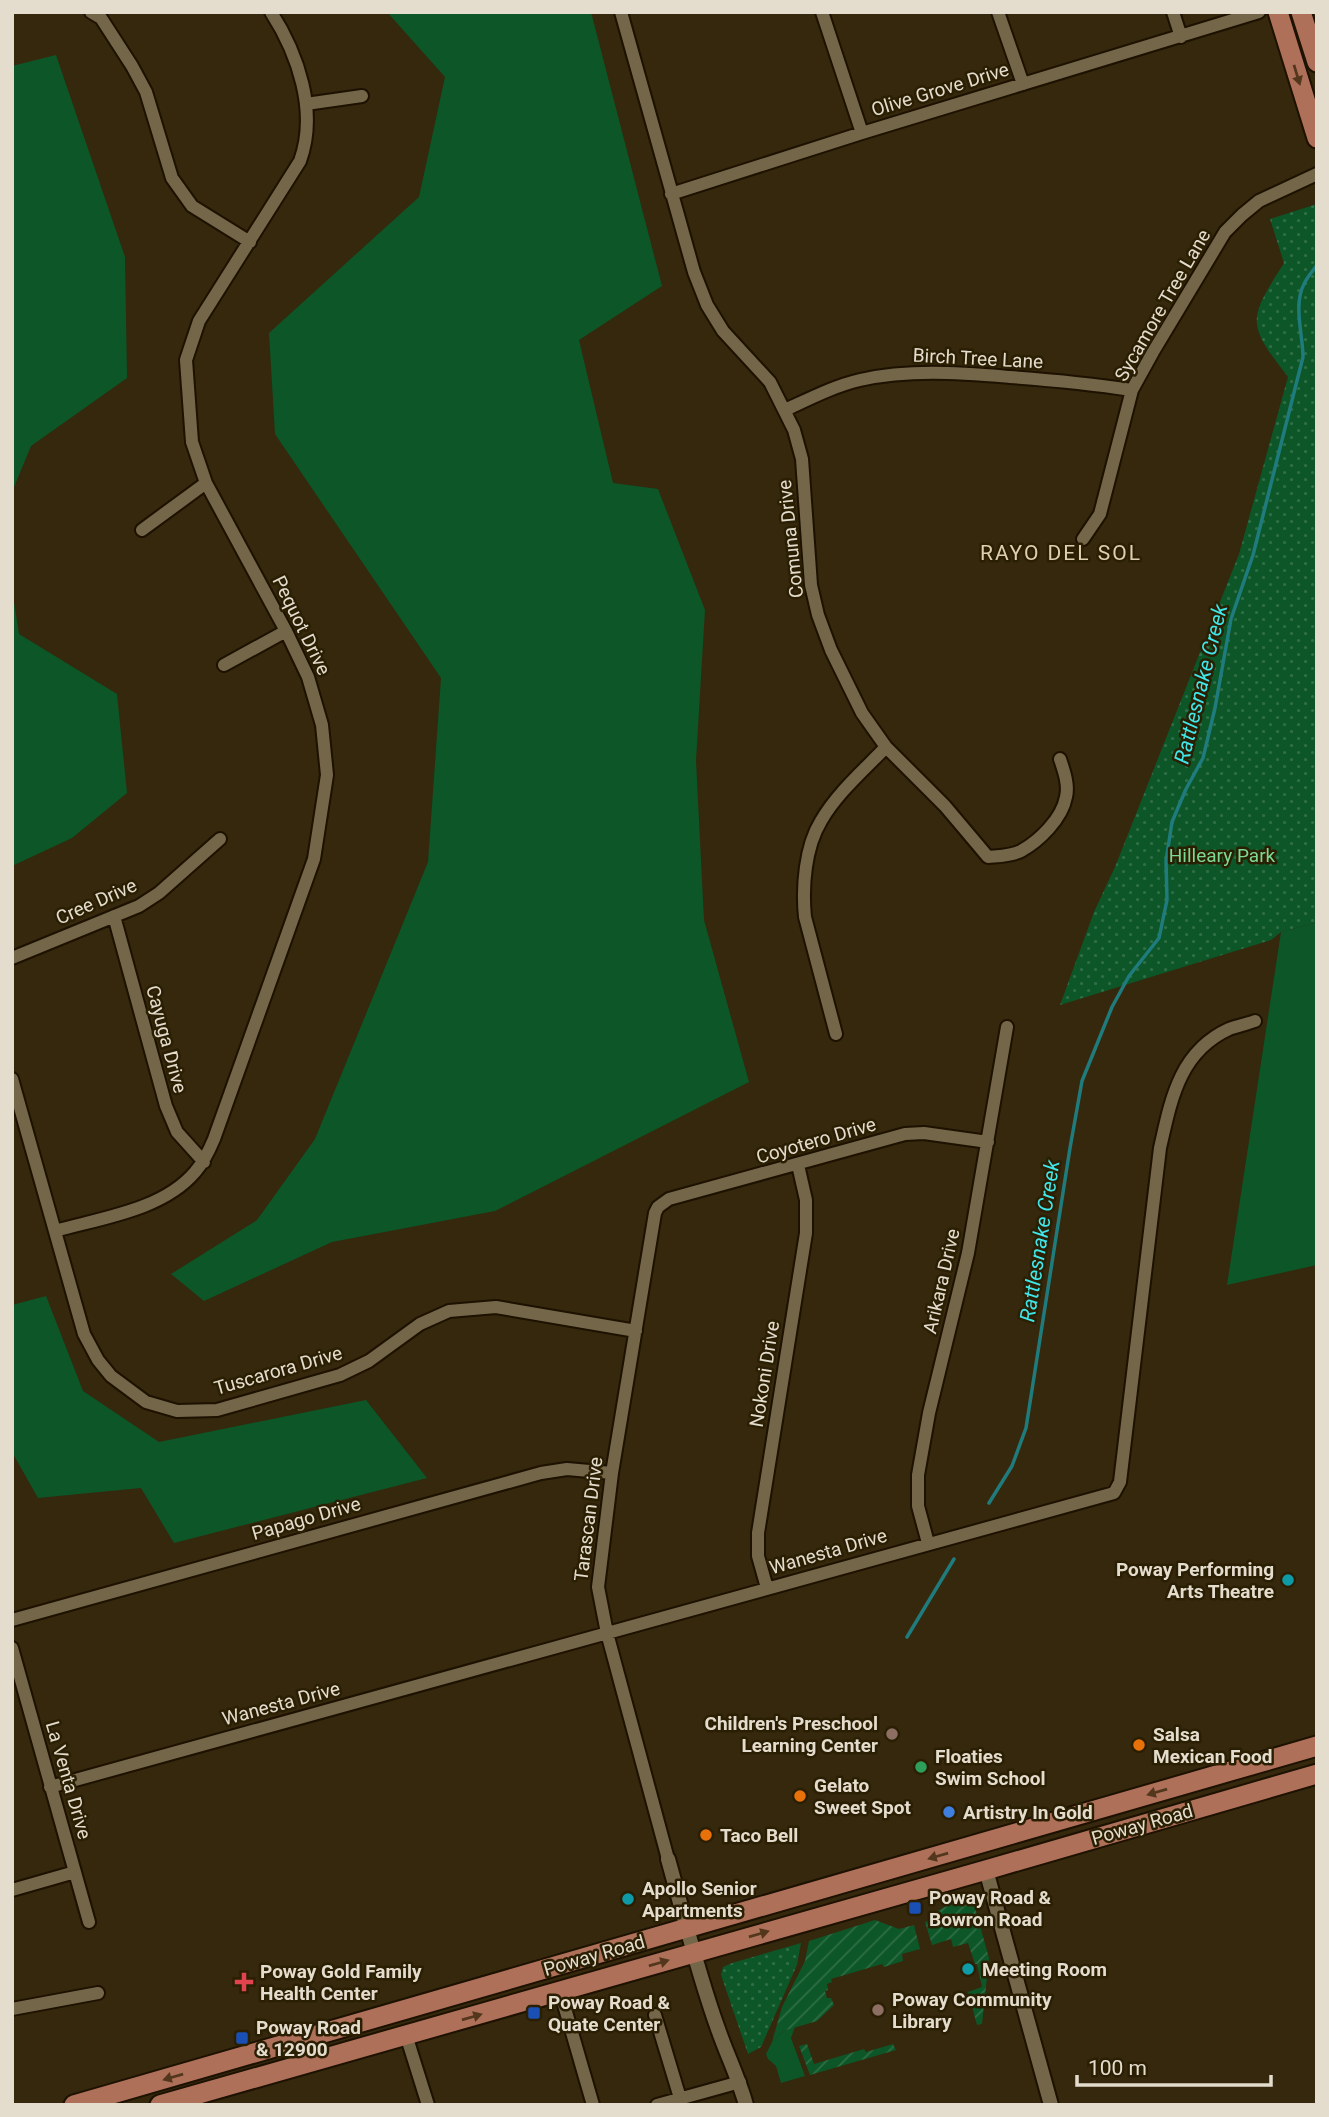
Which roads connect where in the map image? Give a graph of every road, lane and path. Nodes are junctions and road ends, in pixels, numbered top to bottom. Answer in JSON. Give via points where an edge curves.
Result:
{"nodes":[{"id":1,"x":91,"y":12,"type":"edge"},
{"id":2,"x":271,"y":12,"type":"edge"},
{"id":3,"x":621,"y":12,"type":"edge"},
{"id":4,"x":822,"y":12,"type":"edge"},
{"id":5,"x":998,"y":12,"type":"edge"},
{"id":6,"x":1173,"y":12,"type":"edge"},
{"id":7,"x":1259,"y":12,"type":"edge"},
{"id":8,"x":1278,"y":12,"type":"edge"},
{"id":9,"x":1301,"y":12,"type":"edge"},
{"id":10,"x":1181,"y":37,"type":"junction"},
{"id":11,"x":1317,"y":62,"type":"edge"},
{"id":12,"x":1023,"y":84,"type":"junction"},
{"id":13,"x":362,"y":96,"type":"dead end"},
{"id":14,"x":306,"y":104,"type":"junction"},
{"id":15,"x":862,"y":133,"type":"junction"},
{"id":16,"x":1317,"y":138,"type":"edge"},
{"id":17,"x":1317,"y":174,"type":"edge"},
{"id":18,"x":671,"y":194,"type":"junction"},
{"id":19,"x":250,"y":242,"type":"junction"},
{"id":20,"x":1132,"y":390,"type":"junction"},
{"id":21,"x":785,"y":410,"type":"junction"},
{"id":22,"x":206,"y":483,"type":"junction"},
{"id":23,"x":142,"y":530,"type":"dead end"},
{"id":24,"x":1083,"y":538,"type":"dead end"},
{"id":25,"x":286,"y":631,"type":"junction"},
{"id":26,"x":224,"y":665,"type":"dead end"},
{"id":27,"x":886,"y":747,"type":"junction"},
{"id":28,"x":1060,"y":760,"type":"dead end"},
{"id":29,"x":220,"y":839,"type":"dead end"},
{"id":30,"x":114,"y":916,"type":"junction"},
{"id":31,"x":12,"y":958,"type":"edge"},
{"id":32,"x":1255,"y":1021,"type":"dead end"},
{"id":33,"x":1007,"y":1027,"type":"dead end"},
{"id":34,"x":836,"y":1034,"type":"dead end"},
{"id":35,"x":12,"y":1079,"type":"edge"},
{"id":36,"x":988,"y":1142,"type":"junction"},
{"id":37,"x":204,"y":1161,"type":"junction"},
{"id":38,"x":798,"y":1165,"type":"junction"},
{"id":39,"x":658,"y":1207,"type":"joint"},
{"id":40,"x":55,"y":1231,"type":"junction"},
{"id":41,"x":636,"y":1331,"type":"junction"},
{"id":42,"x":612,"y":1473,"type":"junction"},
{"id":43,"x":929,"y":1543,"type":"junction"},
{"id":44,"x":767,"y":1588,"type":"junction"},
{"id":45,"x":12,"y":1620,"type":"edge"},
{"id":46,"x":607,"y":1633,"type":"junction"},
{"id":47,"x":12,"y":1648,"type":"edge"},
{"id":48,"x":1317,"y":1746,"type":"edge"},
{"id":49,"x":1317,"y":1759,"type":"edge"},
{"id":50,"x":1269,"y":1760,"type":"junction"},
{"id":51,"x":1317,"y":1774,"type":"edge"},
{"id":52,"x":1280,"y":1784,"type":"junction"},
{"id":53,"x":50,"y":1787,"type":"junction"},
{"id":54,"x":1099,"y":1809,"type":"junction"},
{"id":55,"x":1066,"y":1819,"type":"junction"},
{"id":56,"x":1161,"y":1819,"type":"junction"},
{"id":57,"x":1033,"y":1856,"type":"junction"},
{"id":58,"x":668,"y":1859,"type":"joint"},
{"id":59,"x":986,"y":1870,"type":"junction"},
{"id":60,"x":75,"y":1872,"type":"junction"},
{"id":61,"x":862,"y":1878,"type":"junction"},
{"id":62,"x":12,"y":1890,"type":"edge"},
{"id":63,"x":89,"y":1922,"type":"dead end"},
{"id":64,"x":791,"y":1925,"type":"junction"},
{"id":65,"x":687,"y":1928,"type":"junction"},
{"id":66,"x":694,"y":1953,"type":"junction"},
{"id":67,"x":561,"y":1991,"type":"junction"},
{"id":68,"x":97,"y":1993,"type":"dead end"},
{"id":69,"x":12,"y":2008,"type":"edge"},
{"id":70,"x":404,"y":2011,"type":"junction"},
{"id":71,"x":655,"y":2015,"type":"dead end"},
{"id":72,"x":407,"y":2035,"type":"junction"},
{"id":73,"x":266,"y":2050,"type":"junction"},
{"id":74,"x":740,"y":2082,"type":"junction"},
{"id":75,"x":208,"y":2091,"type":"junction"},
{"id":76,"x":680,"y":2098,"type":"junction"},
{"id":77,"x":74,"y":2105,"type":"edge"},
{"id":78,"x":160,"y":2105,"type":"edge"},
{"id":79,"x":428,"y":2105,"type":"edge"},
{"id":80,"x":593,"y":2105,"type":"edge"},
{"id":81,"x":657,"y":2105,"type":"edge"},
{"id":82,"x":746,"y":2105,"type":"edge"},
{"id":83,"x":1051,"y":2105,"type":"edge"}],
"edges":[{"from":1,"to":19,"type":"street","via":[[101,18],[146,92],[172,177],[192,206]]},
{"from":2,"to":14,"type":"street","name":"Pequot Drive","via":[[293,52]]},
{"from":3,"to":18,"type":"street"},
{"from":4,"to":15,"type":"street"},
{"from":5,"to":12,"type":"street"},
{"from":6,"to":10,"type":"street"},
{"from":7,"to":10,"type":"street","name":"Olive Grove Drive"},
{"from":8,"to":16,"type":"main road","one_way":true},
{"from":9,"to":11,"type":"main road"},
{"from":10,"to":12,"type":"street","name":"Olive Grove Drive"},
{"from":12,"to":15,"type":"street","name":"Olive Grove Drive"},
{"from":13,"to":14,"type":"street"},
{"from":14,"to":19,"type":"street","name":"Pequot Drive","via":[[307,129],[300,161]]},
{"from":15,"to":18,"type":"street","name":"Olive Grove Drive"},
{"from":17,"to":20,"type":"street","name":"Sycamore Tree Lane","via":[[1259,201],[1226,232]]},
{"from":18,"to":21,"type":"street","name":"Comuna Drive","via":[[707,305],[723,331],[769,382]]},
{"from":19,"to":22,"type":"street","name":"Pequot Drive","via":[[199,321],[186,360],[192,442]]},
{"from":20,"to":21,"type":"street","name":"Birch Tree Lane","via":[[917,373],[857,381]]},
{"from":20,"to":24,"type":"street","name":"Sycamore Tree Lane","via":[[1100,514]]},
{"from":21,"to":27,"type":"street","name":"Comuna Drive","via":[[802,459],[811,585],[818,615],[862,713]]},
{"from":22,"to":23,"type":"street"},
{"from":22,"to":25,"type":"street","name":"Pequot Drive"},
{"from":25,"to":26,"type":"street"},
{"from":25,"to":37,"type":"street","name":"Pequot Drive","via":[[322,725],[327,775],[322,811],[314,859]]},
{"from":27,"to":28,"type":"street","name":"Comuna Drive","via":[[988,857],[1019,853],[1044,834],[1067,796]]},
{"from":27,"to":34,"type":"street","via":[[820,822],[806,863],[805,917]]},
{"from":29,"to":30,"type":"street","name":"Cree Drive","via":[[159,893]]},
{"from":30,"to":31,"type":"street","name":"Cree Drive"},
{"from":30,"to":37,"type":"street","name":"Cayuga Drive","via":[[166,1106],[177,1132]]},
{"from":32,"to":43,"type":"street","name":"Wanesta Drive","via":[[1228,1030],[1199,1048],[1180,1076],[1168,1112],[1119,1487],[1107,1496]]},
{"from":33,"to":36,"type":"street","name":"Arikara Drive"},
{"from":35,"to":40,"type":"street","name":"Tuscarora Drive"},
{"from":36,"to":38,"type":"street","name":"Coyotero Drive","via":[[911,1133]]},
{"from":36,"to":43,"type":"street","name":"Arikara Drive","via":[[918,1475],[918,1506]]},
{"from":37,"to":40,"type":"street","name":"Pequot Drive","via":[[163,1198]]},
{"from":38,"to":39,"type":"street","name":"Coyotero Drive","via":[[675,1198]]},
{"from":38,"to":44,"type":"street","name":"Nokoni Drive","via":[[806,1200],[806,1233],[758,1533],[758,1556]]},
{"from":39,"to":41,"type":"street","name":"Tarascan Drive"},
{"from":40,"to":41,"type":"street","name":"Tuscarora Drive","via":[[84,1334],[97,1360],[146,1402],[177,1411],[217,1410],[340,1375],[449,1311],[496,1307]]},
{"from":41,"to":42,"type":"street","name":"Tarascan Drive"},
{"from":42,"to":45,"type":"street","name":"Papago Drive","via":[[567,1469],[541,1473]]},
{"from":42,"to":46,"type":"street","name":"Tarascan Drive","via":[[598,1578]]},
{"from":43,"to":44,"type":"street","name":"Wanesta Drive"},
{"from":44,"to":46,"type":"street","name":"Wanesta Drive"},
{"from":46,"to":53,"type":"street","name":"Wanesta Drive"},
{"from":46,"to":58,"type":"street","name":"Tarascan Drive"},
{"from":47,"to":53,"type":"street","name":"La Venta Drive"},
{"from":48,"to":50,"type":"main road","name":"Poway Road"},
{"from":49,"to":52,"type":"main road","via":[[1285,1768]]},
{"from":50,"to":54,"type":"main road","name":"Poway Road","one_way":true},
{"from":50,"to":56,"type":"main road","via":[[1265,1776],[1187,1799]]},
{"from":51,"to":52,"type":"main road","name":"Poway Road"},
{"from":52,"to":56,"type":"main road","name":"Poway Road"},
{"from":53,"to":60,"type":"street","name":"La Venta Drive"},
{"from":54,"to":55,"type":"main road","name":"Poway Road"},
{"from":54,"to":57,"type":"main road","via":[[1097,1824],[1062,1836]]},
{"from":55,"to":59,"type":"main road","via":[[1042,1837],[986,1857]]},
{"from":55,"to":61,"type":"main road","name":"Poway Road","one_way":true},
{"from":56,"to":57,"type":"main road","name":"Poway Road"},
{"from":57,"to":59,"type":"main road","name":"Poway Road"},
{"from":58,"to":65,"type":"street","name":"Tarascan Drive"},
{"from":59,"to":64,"type":"main road","name":"Poway Road"},
{"from":59,"to":83,"type":"street"},
{"from":60,"to":62,"type":"street"},
{"from":60,"to":63,"type":"street","name":"La Venta Drive"},
{"from":61,"to":64,"type":"main road","via":[[863,1891],[818,1906]]},
{"from":61,"to":65,"type":"main road","name":"Poway Road"},
{"from":66,"to":64,"type":"main road","name":"Poway Road","one_way":true},
{"from":65,"to":66,"type":"street","name":"Tarascan Drive"},
{"from":65,"to":70,"type":"main road","name":"Poway Road"},
{"from":67,"to":66,"type":"main road","name":"Poway Road","one_way":true},
{"from":66,"to":74,"type":"street","name":"Tarascan Drive"},
{"from":72,"to":67,"type":"main road","name":"Poway Road","one_way":true},
{"from":67,"to":80,"type":"street"},
{"from":68,"to":69,"type":"street"},
{"from":70,"to":72,"type":"main road"},
{"from":70,"to":73,"type":"main road","name":"Poway Road"},
{"from":71,"to":76,"type":"street"},
{"from":72,"to":75,"type":"main road","name":"Poway Road"},
{"from":72,"to":79,"type":"street"},
{"from":73,"to":75,"type":"main road","via":[[262,2066],[214,2080]]},
{"from":73,"to":77,"type":"main road","name":"Poway Road","one_way":true},
{"from":74,"to":76,"type":"street"},
{"from":74,"to":82,"type":"street","name":"Tarascan Drive"},
{"from":75,"to":78,"type":"main road","name":"Poway Road"},
{"from":76,"to":81,"type":"street"}]}
